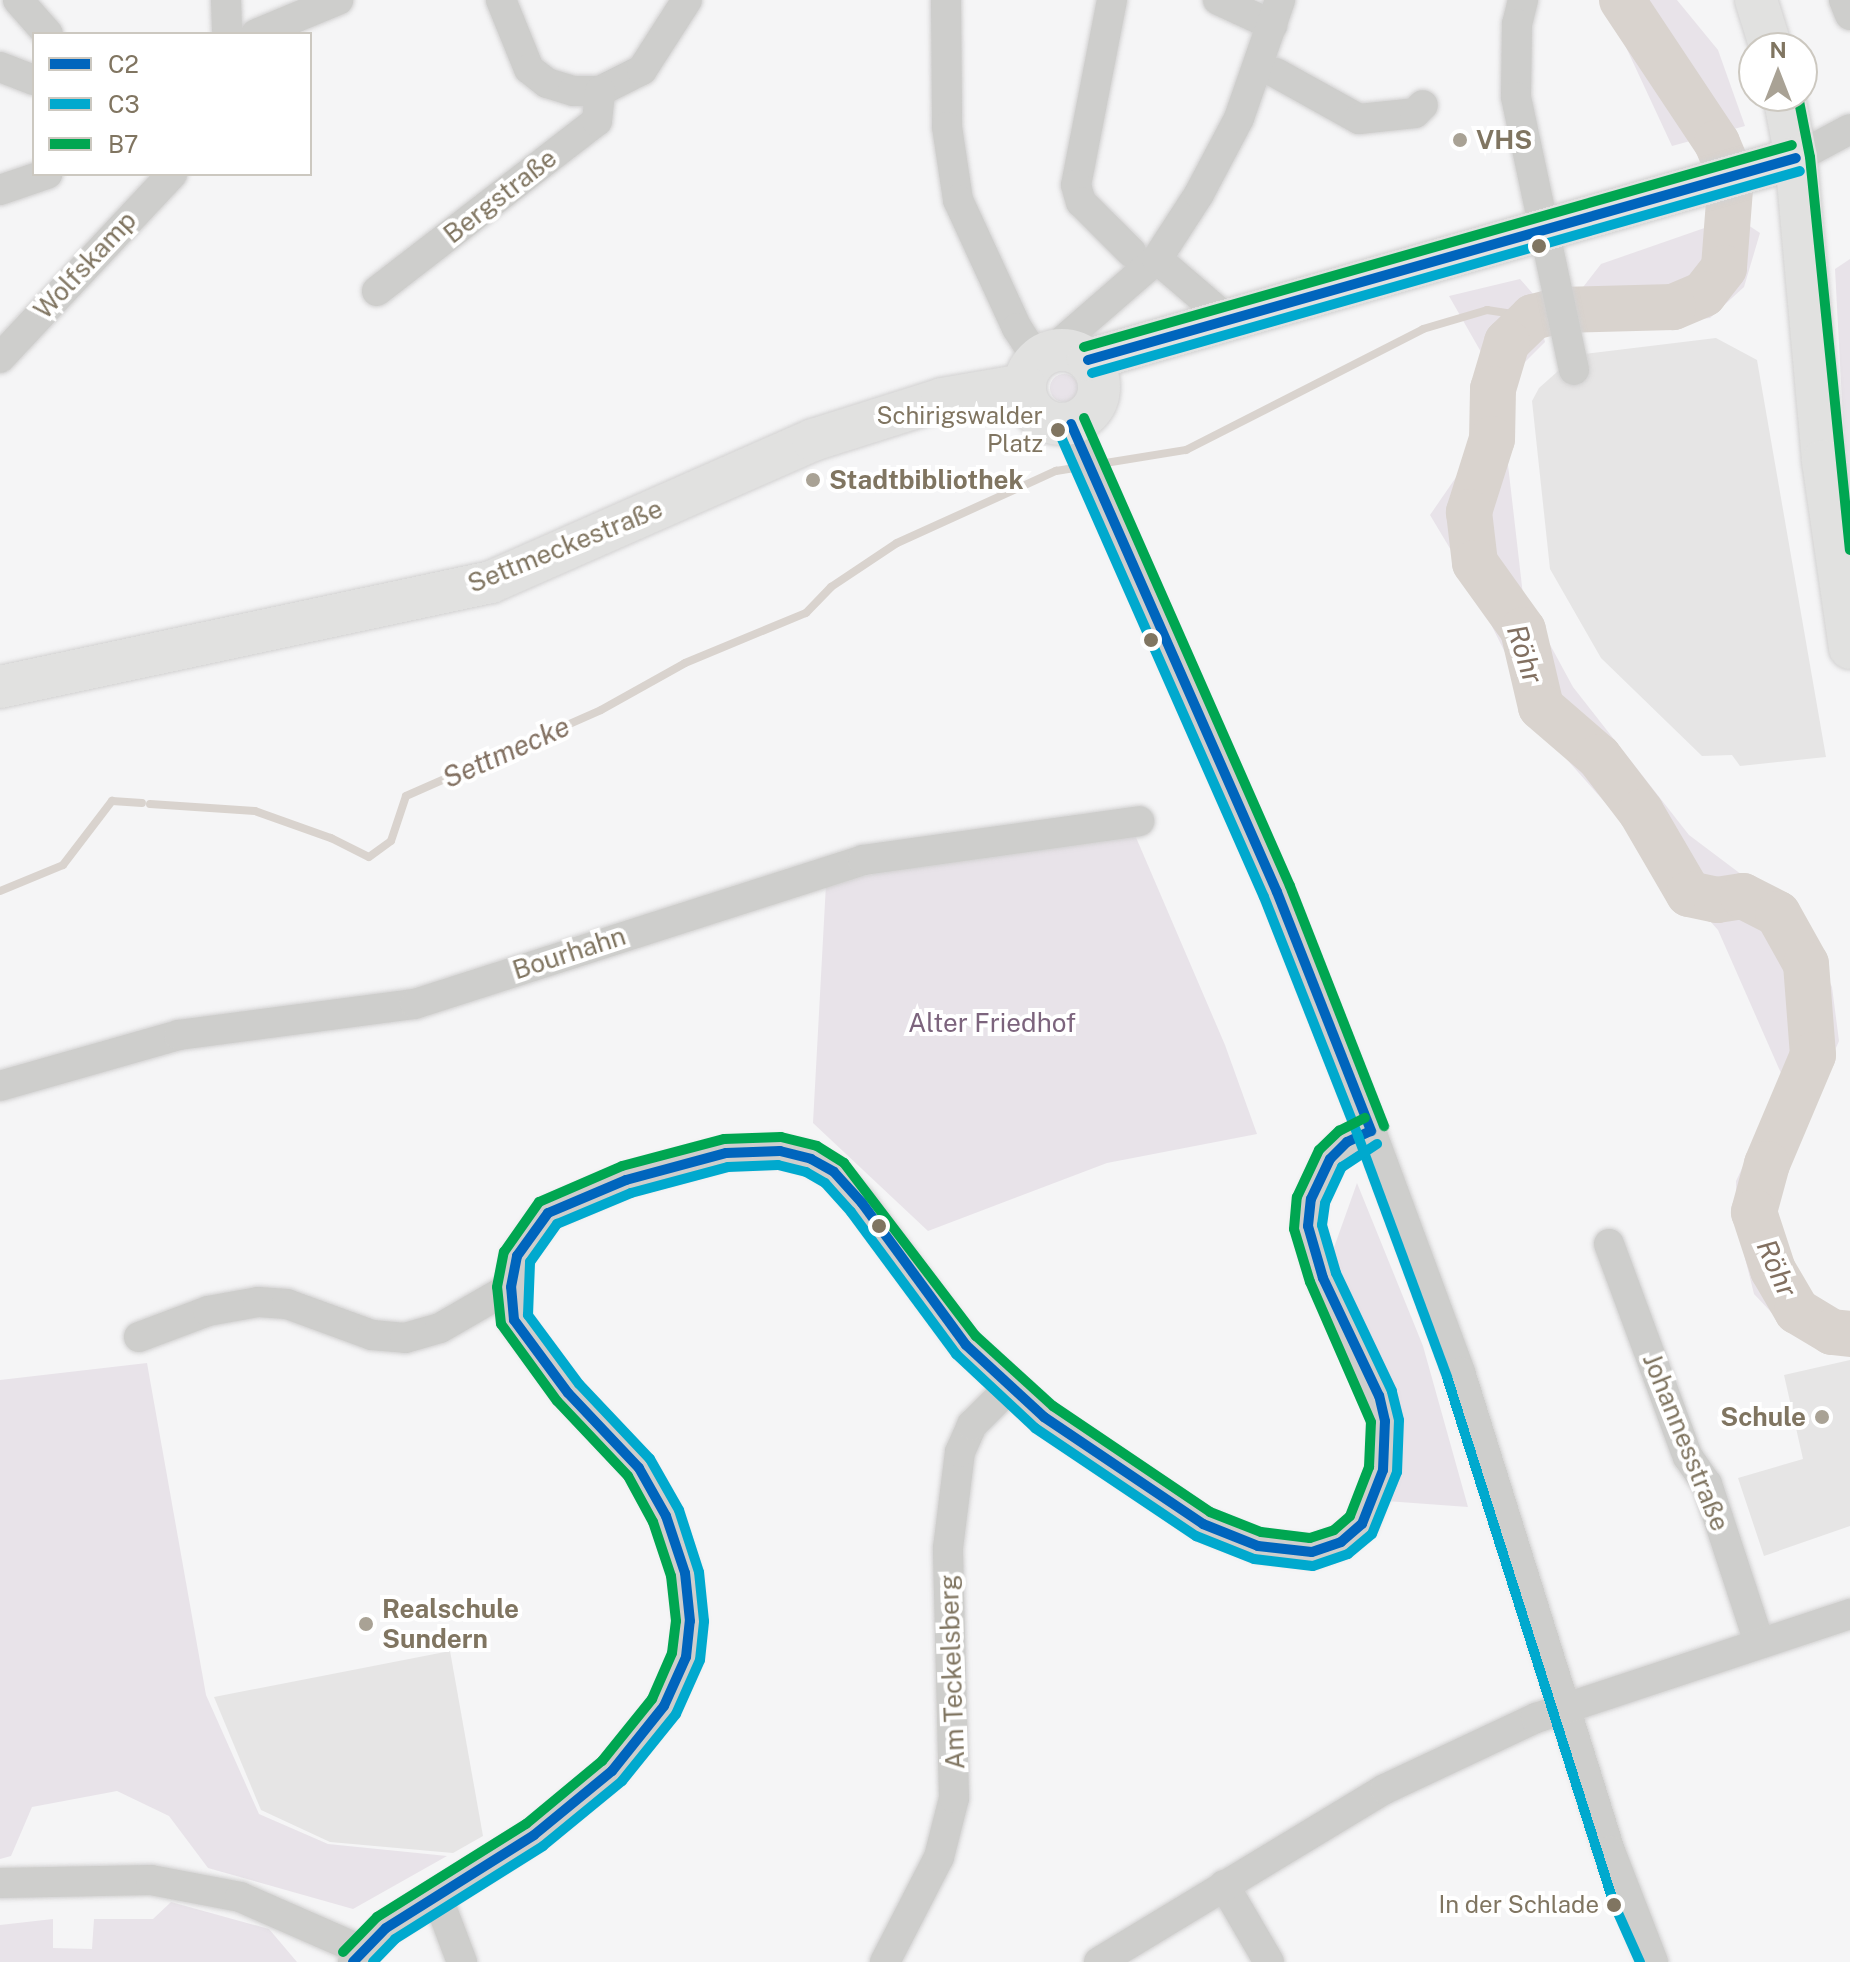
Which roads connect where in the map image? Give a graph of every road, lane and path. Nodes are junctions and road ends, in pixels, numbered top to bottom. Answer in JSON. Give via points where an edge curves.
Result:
{"nodes":[{"id":1,"x":18,"y":0,"type":"edge"},
{"id":2,"x":226,"y":0,"type":"edge"},
{"id":3,"x":338,"y":0,"type":"edge"},
{"id":4,"x":501,"y":0,"type":"edge"},
{"id":5,"x":687,"y":0,"type":"edge"},
{"id":6,"x":946,"y":0,"type":"edge"},
{"id":7,"x":1112,"y":0,"type":"edge"},
{"id":8,"x":1218,"y":0,"type":"edge"},
{"id":9,"x":1523,"y":0,"type":"edge"},
{"id":10,"x":1756,"y":0,"type":"edge"},
{"id":11,"x":1844,"y":0,"type":"edge"},
{"id":12,"x":1268,"y":14,"type":"edge"},
{"id":13,"x":1850,"y":15,"type":"edge"},
{"id":14,"x":46,"y":32,"type":"edge"},
{"id":15,"x":227,"y":32,"type":"edge"},
{"id":16,"x":261,"y":32,"type":"edge"},
{"id":17,"x":1766,"y":32,"type":"edge"},
{"id":18,"x":0,"y":67,"type":"edge"},
{"id":19,"x":1276,"y":73,"type":"dead end"},
{"id":20,"x":32,"y":79,"type":"edge"},
{"id":21,"x":600,"y":91,"type":"junction"},
{"id":22,"x":1423,"y":105,"type":"dead end"},
{"id":23,"x":1787,"y":112,"type":"edge"},
{"id":24,"x":1850,"y":129,"type":"edge"},
{"id":25,"x":1796,"y":158,"type":"junction"},
{"id":26,"x":41,"y":176,"type":"edge"},
{"id":27,"x":170,"y":176,"type":"edge"},
{"id":28,"x":0,"y":190,"type":"edge"},
{"id":29,"x":1544,"y":229,"type":"junction"},
{"id":30,"x":1144,"y":255,"type":"junction"},
{"id":31,"x":377,"y":291,"type":"dead end"},
{"id":32,"x":1227,"y":319,"type":"junction"},
{"id":33,"x":0,"y":358,"type":"edge"},
{"id":34,"x":1050,"y":364,"type":"junction"},
{"id":35,"x":1574,"y":370,"type":"dead end"},
{"id":36,"x":1075,"y":433,"type":"junction"},
{"id":37,"x":1850,"y":648,"type":"edge"},
{"id":38,"x":0,"y":687,"type":"edge"},
{"id":39,"x":1139,"y":821,"type":"dead end"},
{"id":40,"x":0,"y":1086,"type":"edge"},
{"id":41,"x":1371,"y":1131,"type":"junction"},
{"id":42,"x":1609,"y":1244,"type":"dead end"},
{"id":43,"x":511,"y":1287,"type":"junction"},
{"id":44,"x":139,"y":1337,"type":"dead end"},
{"id":45,"x":1010,"y":1387,"type":"junction"},
{"id":46,"x":1850,"y":1614,"type":"edge"},
{"id":47,"x":1759,"y":1642,"type":"junction"},
{"id":48,"x":1565,"y":1708,"type":"junction"},
{"id":49,"x":0,"y":1883,"type":"edge"},
{"id":50,"x":1224,"y":1885,"type":"junction"},
{"id":51,"x":437,"y":1896,"type":"junction"},
{"id":52,"x":357,"y":1956,"type":"edge"},
{"id":53,"x":1657,"y":1959,"type":"edge"},
{"id":54,"x":462,"y":1962,"type":"edge"},
{"id":55,"x":885,"y":1962,"type":"edge"},
{"id":56,"x":1099,"y":1962,"type":"edge"},
{"id":57,"x":1269,"y":1962,"type":"edge"}],
"edges":[{"from":1,"to":14,"type":"street"},
{"from":2,"to":15,"type":"street"},
{"from":3,"to":16,"type":"street"},
{"from":4,"to":21,"type":"street","via":[[529,69],[547,83],[573,91]]},
{"from":5,"to":21,"type":"street","via":[[642,70]]},
{"from":6,"to":34,"type":"street","via":[[947,127],[958,200],[966,226]]},
{"from":7,"to":30,"type":"street","via":[[1076,185],[1081,202]]},
{"from":8,"to":12,"type":"street"},
{"from":9,"to":29,"type":"street","via":[[1517,24],[1516,97]]},
{"from":10,"to":17,"type":"street"},
{"from":11,"to":13,"type":"street"},
{"from":12,"to":30,"type":"street","via":[[1220,158]]},
{"from":18,"to":20,"type":"street"},
{"from":19,"to":22,"type":"street","via":[[1359,119],[1415,113]]},
{"from":21,"to":31,"type":"street","name":"Bergstraße","via":[[597,121]]},
{"from":23,"to":25,"type":"street"},
{"from":24,"to":25,"type":"street"},
{"from":25,"to":29,"type":"street","name":"Settmeckestraße"},
{"from":25,"to":37,"type":"street","via":[[1823,461]]},
{"from":26,"to":28,"type":"street"},
{"from":27,"to":33,"type":"street","name":"Wolfskamp"},
{"from":29,"to":32,"type":"street","name":"Settmeckestraße"},
{"from":29,"to":35,"type":"street"},
{"from":30,"to":32,"type":"street"},
{"from":30,"to":34,"type":"street"},
{"from":32,"to":34,"type":"street","name":"Settmeckestraße"},
{"from":34,"to":36,"type":"street","via":[[1037,416]]},
{"from":34,"to":36,"type":"street","via":[[1099,382],[1099,395]]},
{"from":34,"to":38,"type":"street","name":"Settmeckestraße","via":[[813,440],[491,582]]},
{"from":36,"to":41,"type":"street","via":[[1277,892]]},
{"from":39,"to":40,"type":"street","name":"Bourhahn","via":[[863,860],[415,1004],[179,1035]]},
{"from":41,"to":45,"type":"street","via":[[1347,1142],[1330,1159],[1308,1213],[1314,1256],[1379,1396],[1385,1421],[1376,1498],[1362,1524],[1341,1542],[1312,1552],[1279,1551],[1203,1524],[1112,1467]]},
{"from":41,"to":48,"type":"street","via":[[1460,1372]]},
{"from":42,"to":47,"type":"street","name":"Johannesstraße","via":[[1688,1457],[1707,1484]]},
{"from":43,"to":44,"type":"street","via":[[440,1328],[405,1338],[372,1335],[287,1304],[258,1302],[208,1311]]},
{"from":43,"to":45,"type":"street","via":[[524,1240],[562,1205],[626,1180],[726,1153],[795,1153],[823,1165],[845,1184],[966,1345]]},
{"from":43,"to":51,"type":"street","via":[[514,1320],[525,1341],[639,1468],[666,1516],[685,1573],[688,1639],[674,1689],[629,1754],[534,1835]]},
{"from":45,"to":55,"type":"street","name":"Am Teckelsberg","via":[[972,1425],[960,1452],[948,1548],[954,1798],[939,1857]]},
{"from":46,"to":47,"type":"street"},
{"from":47,"to":48,"type":"street"},
{"from":48,"to":50,"type":"street","via":[[1385,1789]]},
{"from":48,"to":53,"type":"street","via":[[1610,1851]]},
{"from":49,"to":52,"type":"street","via":[[166,1883],[240,1897]]},
{"from":50,"to":56,"type":"street"},
{"from":50,"to":57,"type":"street"},
{"from":51,"to":52,"type":"street"},
{"from":51,"to":54,"type":"street"}]}
